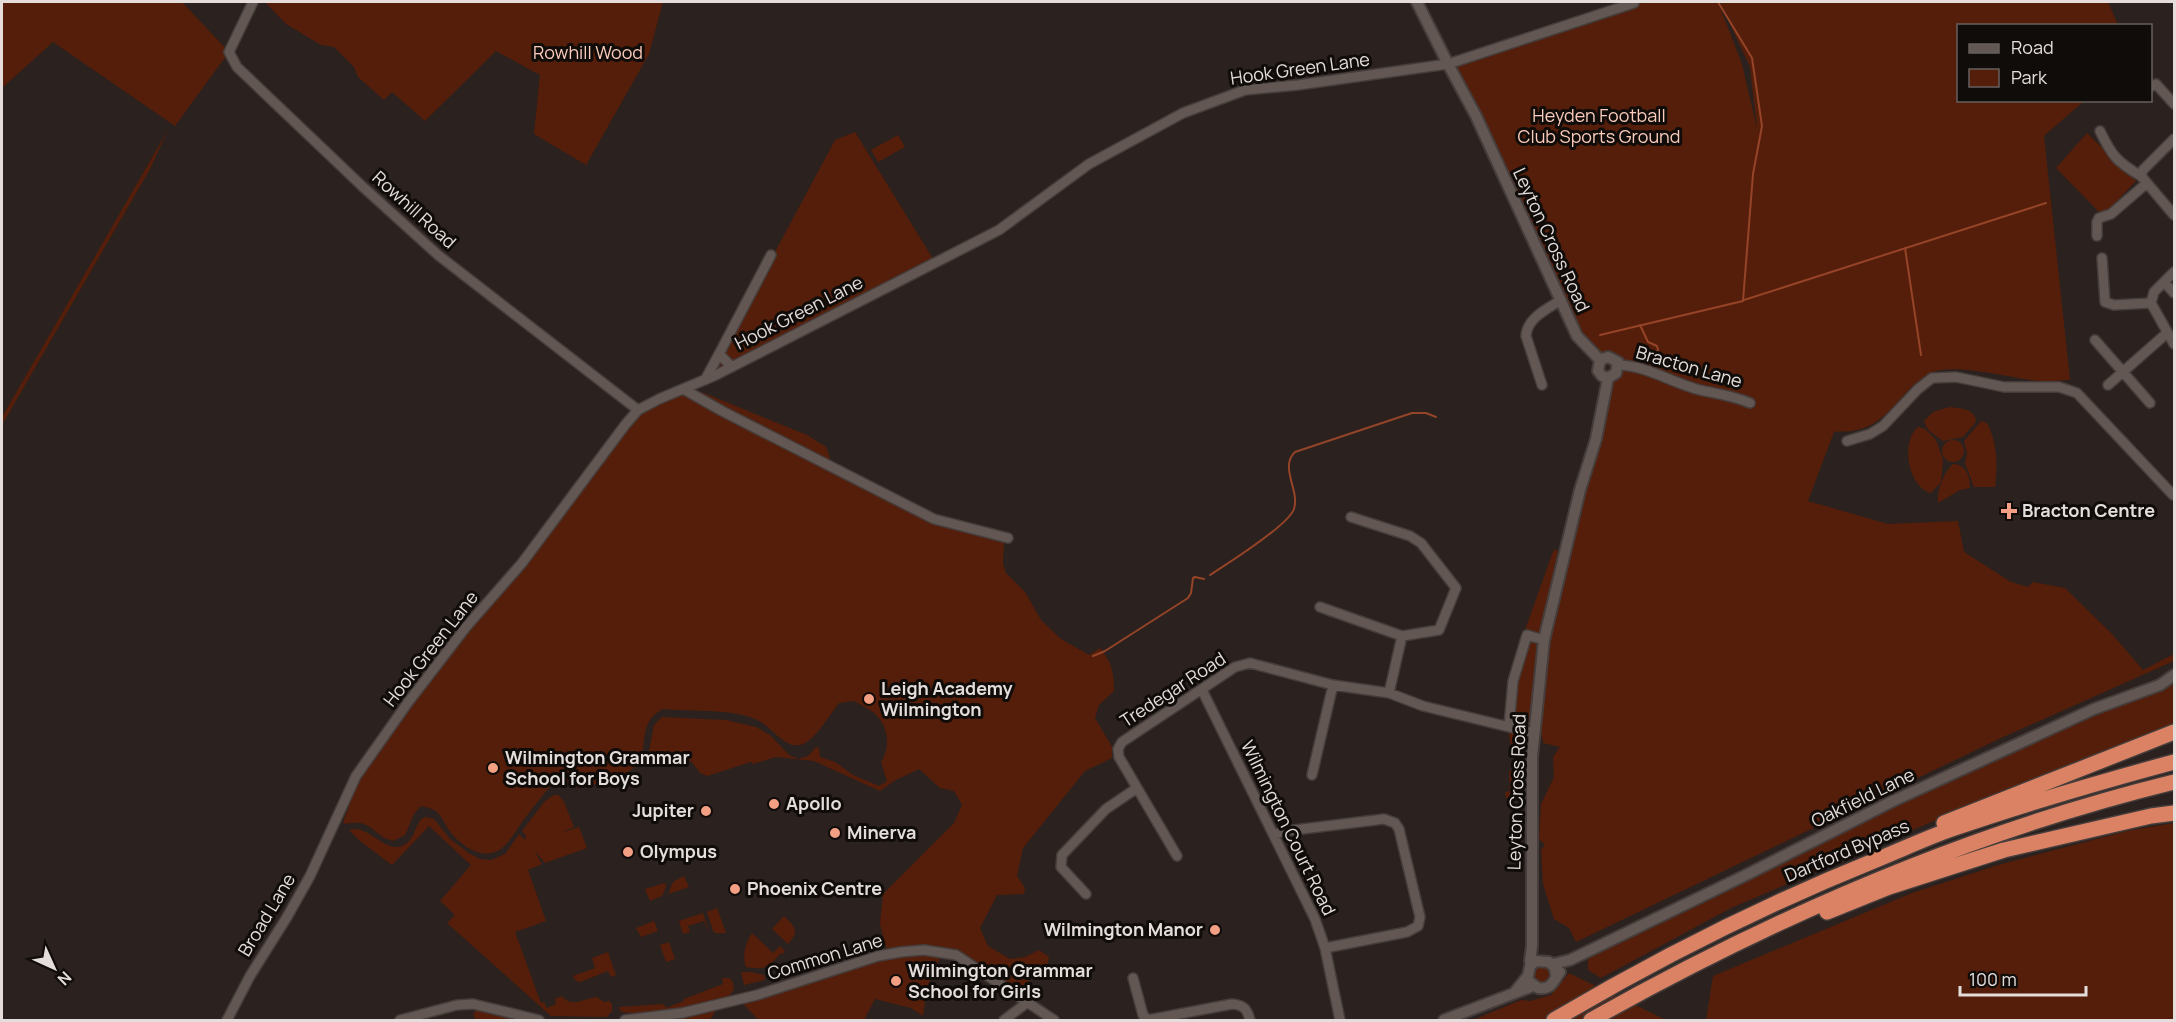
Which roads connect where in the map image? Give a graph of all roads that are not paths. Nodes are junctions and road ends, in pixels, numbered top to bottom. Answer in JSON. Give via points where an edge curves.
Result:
{"nodes":[{"id":1,"x":253,"y":2,"type":"edge"},
{"id":2,"x":1418,"y":2,"type":"edge"},
{"id":3,"x":1634,"y":2,"type":"edge"},
{"id":4,"x":1448,"y":64,"type":"junction"},
{"id":5,"x":2152,"y":86,"type":"edge"},
{"id":6,"x":2175,"y":104,"type":"edge"},
{"id":7,"x":2100,"y":131,"type":"dead end"},
{"id":8,"x":2175,"y":139,"type":"edge"},
{"id":9,"x":2144,"y":180,"type":"junction"},
{"id":10,"x":2175,"y":215,"type":"edge"},
{"id":11,"x":2097,"y":236,"type":"dead end"},
{"id":12,"x":771,"y":255,"type":"dead end"},
{"id":13,"x":2102,"y":258,"type":"dead end"},
{"id":14,"x":2175,"y":272,"type":"edge"},
{"id":15,"x":2164,"y":282,"type":"junction"},
{"id":16,"x":2175,"y":294,"type":"edge"},
{"id":17,"x":1561,"y":300,"type":"junction"},
{"id":18,"x":2151,"y":303,"type":"junction"},
{"id":19,"x":2167,"y":333,"type":"junction"},
{"id":20,"x":2095,"y":340,"type":"dead end"},
{"id":21,"x":2175,"y":344,"type":"edge"},
{"id":22,"x":718,"y":354,"type":"junction"},
{"id":23,"x":1600,"y":360,"type":"junction"},
{"id":24,"x":1619,"y":365,"type":"junction"},
{"id":25,"x":732,"y":367,"type":"junction"},
{"id":26,"x":2124,"y":371,"type":"junction"},
{"id":27,"x":1608,"y":378,"type":"junction"},
{"id":28,"x":705,"y":380,"type":"junction"},
{"id":29,"x":1542,"y":385,"type":"dead end"},
{"id":30,"x":2108,"y":385,"type":"dead end"},
{"id":31,"x":685,"y":390,"type":"junction"},
{"id":32,"x":1750,"y":403,"type":"dead end"},
{"id":33,"x":2150,"y":403,"type":"dead end"},
{"id":34,"x":638,"y":410,"type":"junction"},
{"id":35,"x":1847,"y":441,"type":"dead end"},
{"id":36,"x":2173,"y":495,"type":"edge"},
{"id":37,"x":1351,"y":517,"type":"dead end"},
{"id":38,"x":1008,"y":538,"type":"dead end"},
{"id":39,"x":1320,"y":607,"type":"dead end"},
{"id":40,"x":1402,"y":636,"type":"junction"},
{"id":41,"x":1544,"y":640,"type":"junction"},
{"id":42,"x":2175,"y":675,"type":"edge"},
{"id":43,"x":1333,"y":685,"type":"junction"},
{"id":44,"x":1202,"y":690,"type":"junction"},
{"id":45,"x":1389,"y":693,"type":"junction"},
{"id":46,"x":1509,"y":726,"type":"junction"},
{"id":47,"x":2175,"y":732,"type":"edge"},
{"id":48,"x":1534,"y":733,"type":"junction"},
{"id":49,"x":2175,"y":762,"type":"edge"},
{"id":50,"x":1312,"y":774,"type":"dead end"},
{"id":51,"x":2175,"y":782,"type":"edge"},
{"id":52,"x":1137,"y":788,"type":"junction"},
{"id":53,"x":2175,"y":813,"type":"edge"},
{"id":54,"x":334,"y":825,"type":"joint"},
{"id":55,"x":1275,"y":834,"type":"junction"},
{"id":56,"x":1177,"y":856,"type":"dead end"},
{"id":57,"x":1820,"y":882,"type":"junction"},
{"id":58,"x":1086,"y":894,"type":"dead end"},
{"id":59,"x":1532,"y":945,"type":"junction"},
{"id":60,"x":1325,"y":948,"type":"junction"},
{"id":61,"x":1712,"y":955,"type":"junction"},
{"id":62,"x":1570,"y":960,"type":"junction"},
{"id":63,"x":1549,"y":962,"type":"junction"},
{"id":64,"x":1532,"y":964,"type":"junction"},
{"id":65,"x":1556,"y":976,"type":"junction"},
{"id":66,"x":1133,"y":978,"type":"dead end"},
{"id":67,"x":1531,"y":981,"type":"junction"},
{"id":68,"x":1028,"y":1002,"type":"junction"},
{"id":69,"x":227,"y":1020,"type":"edge"},
{"id":70,"x":400,"y":1020,"type":"edge"},
{"id":71,"x":539,"y":1020,"type":"edge"},
{"id":72,"x":625,"y":1020,"type":"edge"},
{"id":73,"x":1004,"y":1020,"type":"edge"},
{"id":74,"x":1054,"y":1020,"type":"edge"},
{"id":75,"x":1250,"y":1020,"type":"edge"},
{"id":76,"x":1341,"y":1020,"type":"edge"},
{"id":77,"x":1444,"y":1020,"type":"edge"},
{"id":78,"x":1554,"y":1020,"type":"edge"},
{"id":79,"x":1591,"y":1020,"type":"edge"}],
"edges":[{"from":1,"to":34,"type":"street","name":"Rowhill Road","via":[[229,52],[237,67],[438,255]]},
{"from":2,"to":4,"type":"street","name":"Leyton Cross Road"},
{"from":3,"to":4,"type":"street","name":"Hook Green Lane"},
{"from":4,"to":17,"type":"street","name":"Leyton Cross Road"},
{"from":4,"to":25,"type":"street","name":"Hook Green Lane","via":[[1245,90],[1183,113],[1089,164],[999,230]]},
{"from":5,"to":6,"type":"street","via":[[2156,84]]},
{"from":7,"to":9,"type":"street","via":[[2113,157]]},
{"from":8,"to":9,"type":"street","via":[[2143,171]]},
{"from":9,"to":10,"type":"street"},
{"from":9,"to":11,"type":"street","via":[[2111,214],[2099,218]]},
{"from":12,"to":22,"type":"street"},
{"from":13,"to":18,"type":"street","via":[[2105,302]]},
{"from":14,"to":15,"type":"street"},
{"from":15,"to":16,"type":"street"},
{"from":15,"to":18,"type":"street","via":[[2154,292]]},
{"from":17,"to":23,"type":"street","name":"Leyton Cross Road","via":[[1577,336]]},
{"from":17,"to":29,"type":"street","via":[[1533,319],[1527,329]]},
{"from":18,"to":19,"type":"street"},
{"from":19,"to":21,"type":"street"},
{"from":19,"to":26,"type":"street"},
{"from":20,"to":26,"type":"street"},
{"from":22,"to":25,"type":"street"},
{"from":22,"to":28,"type":"street"},
{"from":23,"to":24,"type":"street","via":[[1611,358]]},
{"from":23,"to":27,"type":"street","name":"Leyton Cross Road","via":[[1598,371]]},
{"from":24,"to":27,"type":"street","name":"Leyton Cross Road"},
{"from":24,"to":32,"type":"street","name":"Bracton Lane","via":[[1645,369]]},
{"from":25,"to":28,"type":"street","name":"Hook Green Lane"},
{"from":26,"to":30,"type":"street"},
{"from":26,"to":33,"type":"street"},
{"from":27,"to":41,"type":"street","name":"Leyton Cross Road","via":[[1596,440]]},
{"from":28,"to":31,"type":"street","name":"Hook Green Lane"},
{"from":31,"to":34,"type":"street","name":"Hook Green Lane"},
{"from":31,"to":38,"type":"street","via":[[934,519]]},
{"from":34,"to":54,"type":"street","name":"Hook Green Lane","via":[[522,563],[409,701],[356,776]]},
{"from":35,"to":36,"type":"street","via":[[1883,426],[1932,378],[1956,376],[2004,387],[2059,387],[2077,393]]},
{"from":37,"to":40,"type":"street","via":[[1421,543],[1456,588],[1439,630]]},
{"from":39,"to":40,"type":"street"},
{"from":40,"to":45,"type":"street"},
{"from":41,"to":46,"type":"street","name":"Leyton Cross Road","via":[[1527,635],[1513,681]]},
{"from":41,"to":48,"type":"street","name":"Leyton Cross Road"},
{"from":42,"to":62,"type":"street","name":"Oakfield Lane","via":[[2160,685],[2094,709],[1912,792]]},
{"from":43,"to":44,"type":"street","name":"Tredegar Road","via":[[1250,663],[1234,667]]},
{"from":43,"to":45,"type":"street","name":"Tredegar Road"},
{"from":43,"to":50,"type":"street"},
{"from":44,"to":52,"type":"street","name":"Tredegar Road","via":[[1122,742],[1119,757]]},
{"from":44,"to":55,"type":"street","name":"Wilmington Court Road"},
{"from":45,"to":46,"type":"street","name":"Tredegar Road"},
{"from":46,"to":48,"type":"street","name":"Tredegar Road"},
{"from":47,"to":57,"type":"highway","via":[[1952,819]]},
{"from":48,"to":59,"type":"street","name":"Leyton Cross Road"},
{"from":49,"to":57,"type":"highway","name":"Dartford Bypass","via":[[1950,830]]},
{"from":51,"to":61,"type":"highway","name":"Dartford Bypass","via":[[1978,841],[1855,888]]},
{"from":52,"to":56,"type":"street","name":"Tredegar Road"},
{"from":52,"to":58,"type":"street","via":[[1106,809],[1062,855],[1061,867]]},
{"from":53,"to":61,"type":"highway","via":[[2004,850],[1889,887]]},
{"from":54,"to":69,"type":"street","name":"Broad Lane","via":[[287,917]]},
{"from":55,"to":60,"type":"street","name":"Wilmington Court Road"},
{"from":55,"to":60,"type":"street","via":[[1384,819],[1397,825],[1418,910],[1418,926],[1407,932]]},
{"from":57,"to":78,"type":"highway","name":"Dartford Bypass","via":[[1702,937]]},
{"from":59,"to":63,"type":"street"},
{"from":59,"to":64,"type":"street","name":"Leyton Cross Road"},
{"from":60,"to":76,"type":"street","name":"Wilmington Court Road"},
{"from":61,"to":79,"type":"highway","name":"Dartford Bypass"},
{"from":62,"to":63,"type":"street","name":"Oakfield Lane"},
{"from":62,"to":65,"type":"street","name":"Oakfield Lane"},
{"from":63,"to":64,"type":"street","name":"Oakfield Lane"},
{"from":63,"to":65,"type":"street"},
{"from":64,"to":67,"type":"street","via":[[1528,969]]},
{"from":65,"to":67,"type":"street","name":"Oakfield Lane","via":[[1552,985],[1543,989]]},
{"from":66,"to":75,"type":"street","via":[[1143,1015],[1148,1020],[1232,1004],[1247,1010]]},
{"from":67,"to":77,"type":"street","name":"Oakfield Lane","via":[[1515,992]]},
{"from":68,"to":72,"type":"street","name":"Common Lane","via":[[956,955],[924,950],[878,956],[757,995],[682,1013]]},
{"from":68,"to":73,"type":"street"},
{"from":68,"to":74,"type":"street","name":"Common Lane"},
{"from":70,"to":71,"type":"street","via":[[473,1004]]}]}
